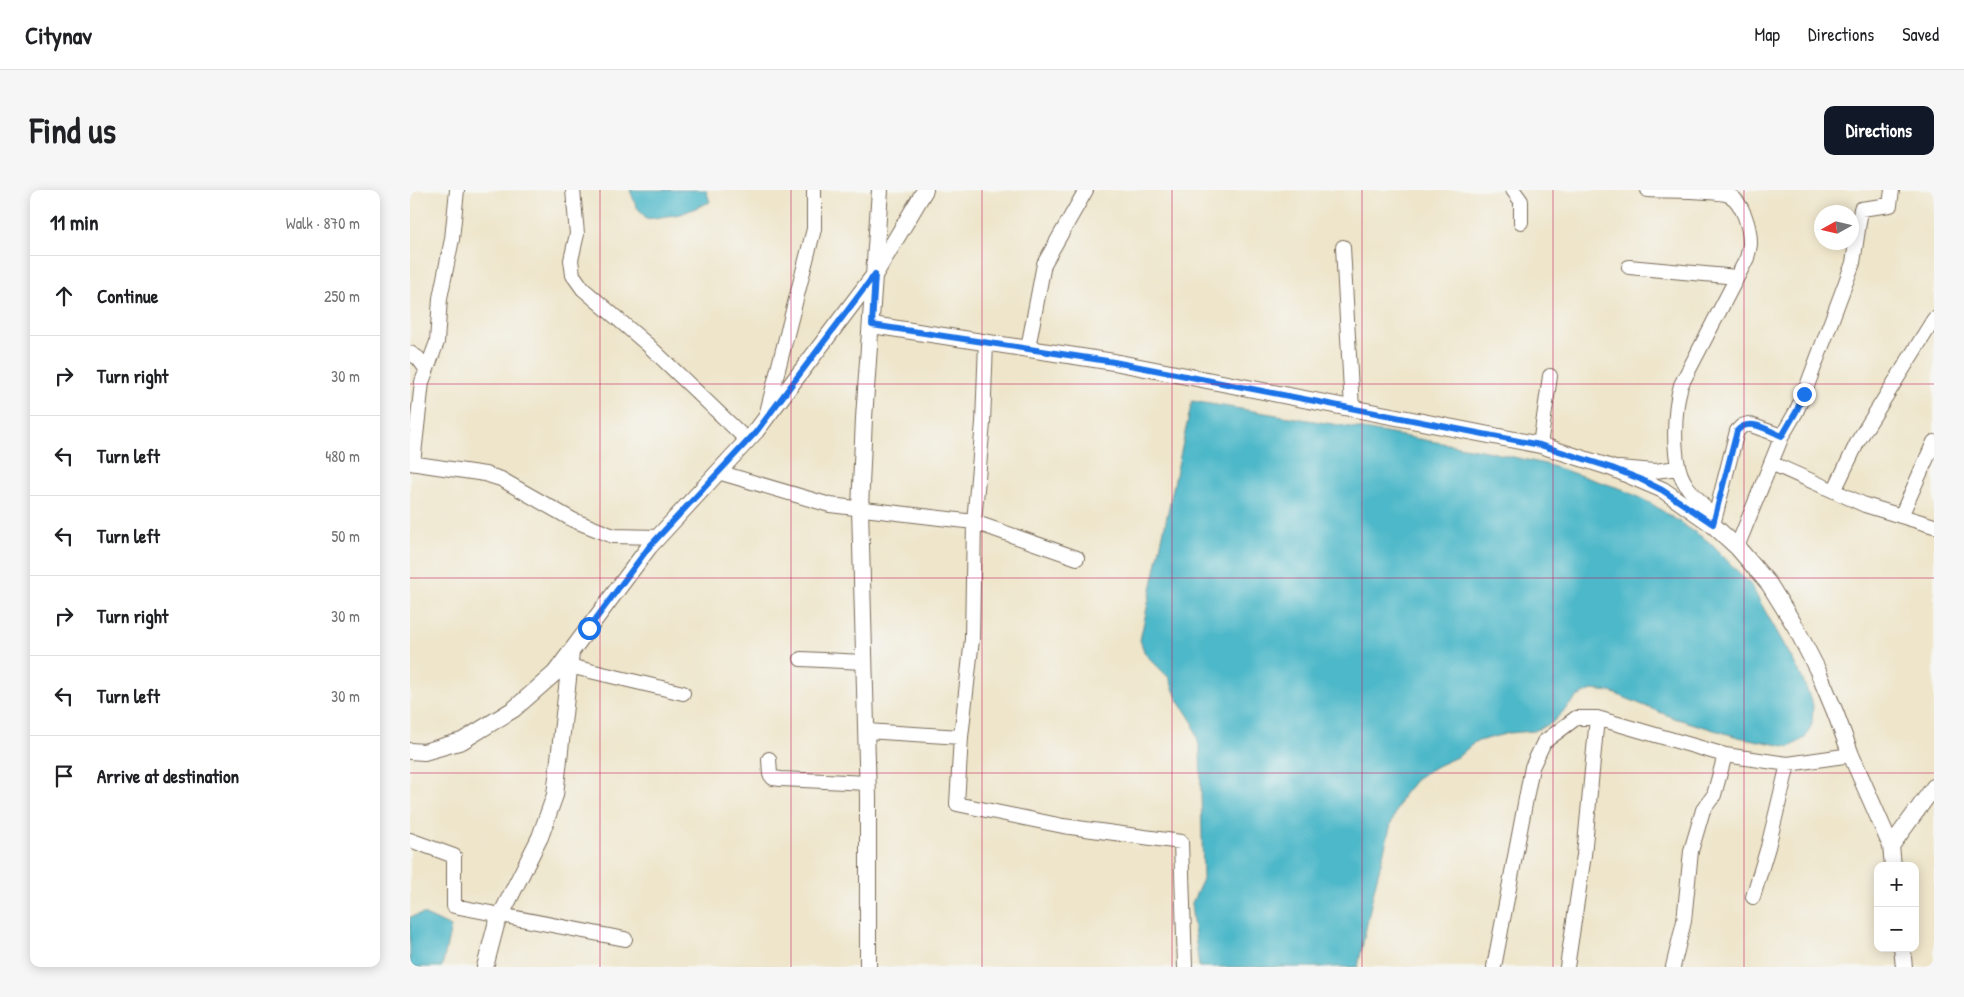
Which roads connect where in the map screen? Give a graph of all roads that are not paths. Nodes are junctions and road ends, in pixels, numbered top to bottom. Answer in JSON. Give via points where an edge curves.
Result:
{"nodes":[{"id":1,"x":457,"y":190,"type":"edge"},
{"id":2,"x":573,"y":190,"type":"edge"},
{"id":3,"x":814,"y":190,"type":"edge"},
{"id":4,"x":880,"y":190,"type":"edge"},
{"id":5,"x":925,"y":190,"type":"edge"},
{"id":6,"x":1086,"y":190,"type":"edge"},
{"id":7,"x":1512,"y":190,"type":"edge"},
{"id":8,"x":1648,"y":190,"type":"edge"},
{"id":9,"x":1666,"y":190,"type":"edge"},
{"id":10,"x":1892,"y":190,"type":"edge"},
{"id":11,"x":1521,"y":222,"type":"dead end"},
{"id":12,"x":1343,"y":247,"type":"dead end"},
{"id":13,"x":1630,"y":267,"type":"dead end"},
{"id":14,"x":875,"y":274,"type":"junction"},
{"id":15,"x":1737,"y":277,"type":"junction"},
{"id":16,"x":1934,"y":319,"type":"edge"},
{"id":17,"x":872,"y":325,"type":"junction"},
{"id":18,"x":986,"y":342,"type":"junction"},
{"id":19,"x":1028,"y":348,"type":"junction"},
{"id":20,"x":410,"y":353,"type":"edge"},
{"id":21,"x":426,"y":369,"type":"junction"},
{"id":22,"x":1550,"y":376,"type":"dead end"},
{"id":23,"x":1352,"y":409,"type":"junction"},
{"id":24,"x":766,"y":419,"type":"junction"},
{"id":25,"x":1782,"y":436,"type":"junction"},
{"id":26,"x":748,"y":441,"type":"junction"},
{"id":27,"x":1934,"y":442,"type":"edge"},
{"id":28,"x":1540,"y":445,"type":"junction"},
{"id":29,"x":411,"y":463,"type":"edge"},
{"id":30,"x":1771,"y":463,"type":"junction"},
{"id":31,"x":1612,"y":468,"type":"junction"},
{"id":32,"x":1678,"y":468,"type":"junction"},
{"id":33,"x":718,"y":472,"type":"junction"},
{"id":34,"x":1834,"y":491,"type":"junction"},
{"id":35,"x":860,"y":508,"type":"junction"},
{"id":36,"x":1901,"y":516,"type":"junction"},
{"id":37,"x":974,"y":522,"type":"junction"},
{"id":38,"x":1713,"y":524,"type":"junction"},
{"id":39,"x":1934,"y":526,"type":"edge"},
{"id":40,"x":659,"y":536,"type":"junction"},
{"id":41,"x":1737,"y":547,"type":"junction"},
{"id":42,"x":1077,"y":558,"type":"dead end"},
{"id":43,"x":570,"y":659,"type":"junction"},
{"id":44,"x":801,"y":659,"type":"dead end"},
{"id":45,"x":864,"y":662,"type":"junction"},
{"id":46,"x":683,"y":693,"type":"dead end"},
{"id":47,"x":1597,"y":718,"type":"junction"},
{"id":48,"x":866,"y":731,"type":"junction"},
{"id":49,"x":961,"y":737,"type":"junction"},
{"id":50,"x":410,"y":752,"type":"edge"},
{"id":51,"x":1725,"y":755,"type":"junction"},
{"id":52,"x":1850,"y":755,"type":"junction"},
{"id":53,"x":769,"y":759,"type":"dead end"},
{"id":54,"x":1788,"y":764,"type":"junction"},
{"id":55,"x":868,"y":783,"type":"junction"},
{"id":56,"x":1934,"y":787,"type":"edge"},
{"id":57,"x":410,"y":840,"type":"edge"},
{"id":58,"x":1890,"y":846,"type":"junction"},
{"id":59,"x":1892,"y":862,"type":"edge"},
{"id":60,"x":1753,"y":897,"type":"dead end"},
{"id":61,"x":500,"y":917,"type":"junction"},
{"id":62,"x":625,"y":939,"type":"dead end"},
{"id":63,"x":1902,"y":952,"type":"edge"},
{"id":64,"x":485,"y":967,"type":"edge"},
{"id":65,"x":868,"y":967,"type":"edge"},
{"id":66,"x":1185,"y":967,"type":"edge"},
{"id":67,"x":1494,"y":967,"type":"edge"},
{"id":68,"x":1567,"y":967,"type":"edge"},
{"id":69,"x":1673,"y":967,"type":"edge"},
{"id":70,"x":1904,"y":967,"type":"edge"}],
"edges":[{"from":1,"to":21,"type":"street","via":[[452,239],[440,298],[437,342]]},
{"from":2,"to":26,"type":"street","via":[[577,234],[571,260],[573,275],[583,289]]},
{"from":3,"to":24,"type":"street","via":[[814,229]]},
{"from":4,"to":14,"type":"street"},
{"from":5,"to":14,"type":"street"},
{"from":6,"to":19,"type":"street","via":[[1044,264]]},
{"from":7,"to":11,"type":"street","via":[[1521,202]]},
{"from":8,"to":9,"type":"street"},
{"from":9,"to":15,"type":"street","via":[[1729,195],[1739,204],[1750,243],[1747,258]]},
{"from":10,"to":25,"type":"street","via":[[1890,205],[1861,209],[1853,263],[1804,394]]},
{"from":12,"to":23,"type":"street"},
{"from":13,"to":15,"type":"street"},
{"from":14,"to":17,"type":"street"},
{"from":14,"to":24,"type":"street"},
{"from":15,"to":32,"type":"street","via":[[1681,385],[1675,447]]},
{"from":16,"to":34,"type":"street","via":[[1858,441]]},
{"from":17,"to":18,"type":"street"},
{"from":17,"to":35,"type":"street"},
{"from":18,"to":19,"type":"street"},
{"from":18,"to":37,"type":"street"},
{"from":19,"to":23,"type":"street"},
{"from":20,"to":21,"type":"street"},
{"from":21,"to":29,"type":"street"},
{"from":22,"to":28,"type":"street"},
{"from":23,"to":28,"type":"street"},
{"from":24,"to":26,"type":"street"},
{"from":25,"to":30,"type":"street"},
{"from":25,"to":38,"type":"street","via":[[1748,424],[1737,431]]},
{"from":26,"to":33,"type":"street"},
{"from":27,"to":36,"type":"street"},
{"from":28,"to":31,"type":"street"},
{"from":29,"to":40,"type":"street","via":[[501,479],[573,520],[613,536]]},
{"from":30,"to":34,"type":"street"},
{"from":30,"to":41,"type":"street"},
{"from":31,"to":32,"type":"street","via":[[1655,471]]},
{"from":31,"to":38,"type":"street","via":[[1662,490]]},
{"from":32,"to":38,"type":"street","via":[[1685,484],[1707,510]]},
{"from":33,"to":35,"type":"street","via":[[830,505]]},
{"from":33,"to":40,"type":"street"},
{"from":34,"to":36,"type":"street"},
{"from":35,"to":37,"type":"street"},
{"from":35,"to":45,"type":"street"},
{"from":36,"to":39,"type":"street"},
{"from":37,"to":42,"type":"street"},
{"from":37,"to":49,"type":"street","via":[[972,639]]},
{"from":38,"to":41,"type":"street"},
{"from":40,"to":43,"type":"street"},
{"from":41,"to":52,"type":"street","via":[[1769,584],[1795,626],[1817,669]]},
{"from":43,"to":46,"type":"street"},
{"from":43,"to":50,"type":"street","via":[[514,709],[462,741],[424,752]]},
{"from":43,"to":61,"type":"street","via":[[555,795],[540,837]]},
{"from":44,"to":45,"type":"street"},
{"from":45,"to":48,"type":"street"},
{"from":47,"to":51,"type":"street"},
{"from":47,"to":67,"type":"street","via":[[1576,718],[1544,742],[1532,767]]},
{"from":47,"to":68,"type":"street","via":[[1584,855]]},
{"from":48,"to":49,"type":"street"},
{"from":48,"to":55,"type":"street"},
{"from":49,"to":66,"type":"street","via":[[958,804],[1063,826],[1181,842]]},
{"from":51,"to":54,"type":"street"},
{"from":51,"to":69,"type":"street","via":[[1714,795],[1703,810],[1691,851],[1684,921]]},
{"from":52,"to":54,"type":"street"},
{"from":52,"to":58,"type":"street"},
{"from":53,"to":55,"type":"street","via":[[773,778]]},
{"from":54,"to":60,"type":"street"},
{"from":55,"to":65,"type":"street"},
{"from":56,"to":58,"type":"street"},
{"from":57,"to":61,"type":"street","via":[[454,856],[454,906]]},
{"from":58,"to":59,"type":"street"},
{"from":61,"to":62,"type":"street"},
{"from":61,"to":64,"type":"street"},
{"from":63,"to":70,"type":"street"}]}
